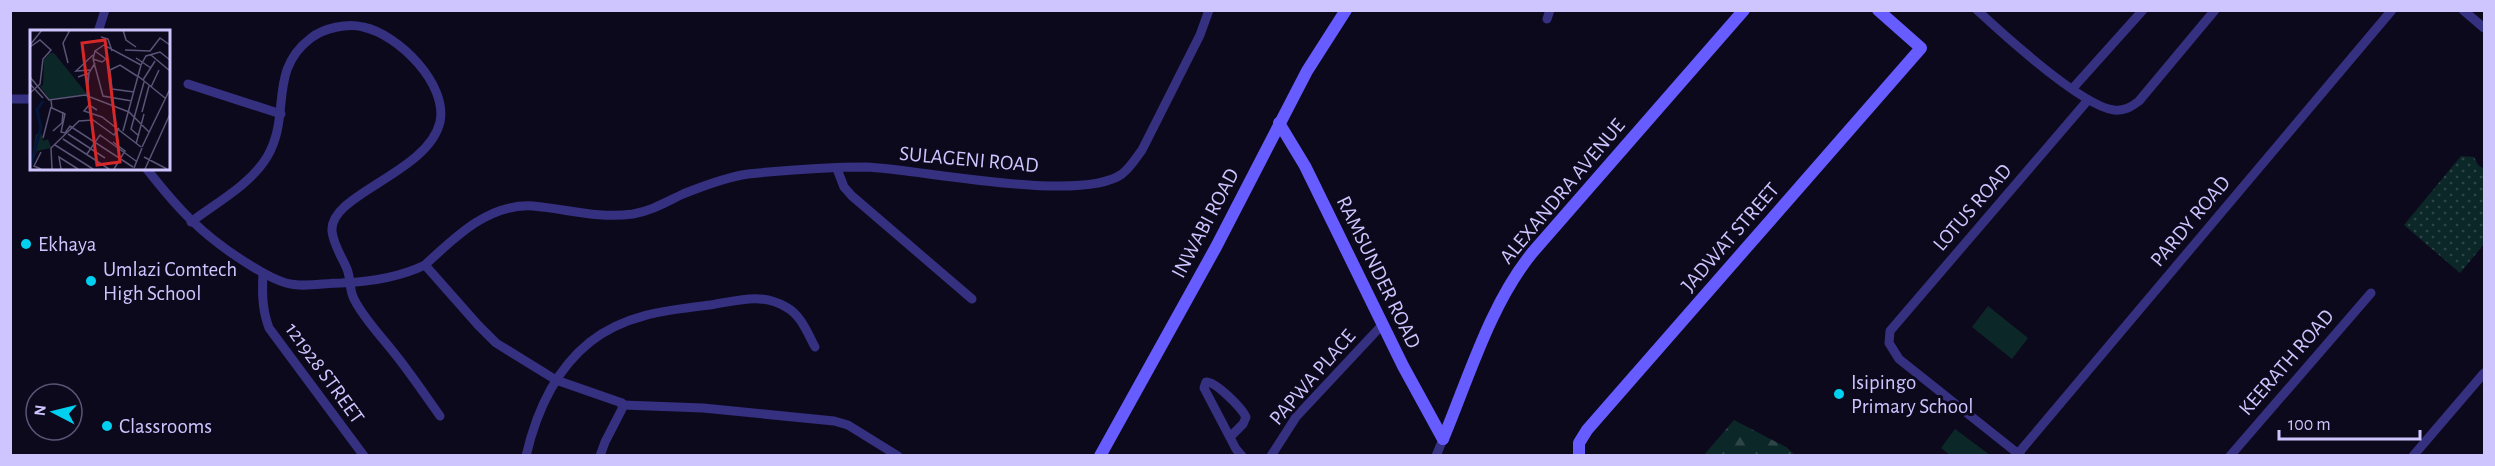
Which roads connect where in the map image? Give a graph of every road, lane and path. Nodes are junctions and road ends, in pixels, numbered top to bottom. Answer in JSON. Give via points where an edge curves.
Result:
{"nodes":[{"id":1,"x":105,"y":10,"type":"edge"},
{"id":2,"x":1209,"y":10,"type":"edge"},
{"id":3,"x":1346,"y":10,"type":"edge"},
{"id":4,"x":1744,"y":10,"type":"edge"},
{"id":5,"x":1878,"y":10,"type":"edge"},
{"id":6,"x":1977,"y":10,"type":"edge"},
{"id":7,"x":2143,"y":10,"type":"edge"},
{"id":8,"x":2215,"y":10,"type":"edge"},
{"id":9,"x":2392,"y":10,"type":"edge"},
{"id":10,"x":2463,"y":10,"type":"edge"},
{"id":11,"x":2484,"y":28,"type":"edge"},
{"id":12,"x":99,"y":30,"type":"edge"},
{"id":13,"x":188,"y":84,"type":"dead end"},
{"id":14,"x":2073,"y":88,"type":"junction"},
{"id":15,"x":10,"y":99,"type":"edge"},
{"id":16,"x":30,"y":99,"type":"edge"},
{"id":17,"x":2088,"y":100,"type":"junction"},
{"id":18,"x":281,"y":114,"type":"junction"},
{"id":19,"x":1279,"y":123,"type":"junction"},
{"id":20,"x":837,"y":169,"type":"junction"},
{"id":21,"x":148,"y":170,"type":"edge"},
{"id":22,"x":191,"y":222,"type":"junction"},
{"id":23,"x":425,"y":264,"type":"junction"},
{"id":24,"x":263,"y":273,"type":"junction"},
{"id":25,"x":351,"y":283,"type":"junction"},
{"id":26,"x":2371,"y":292,"type":"dead end"},
{"id":27,"x":972,"y":299,"type":"dead end"},
{"id":28,"x":1383,"y":324,"type":"junction"},
{"id":29,"x":815,"y":347,"type":"dead end"},
{"id":30,"x":2484,"y":373,"type":"edge"},
{"id":31,"x":556,"y":380,"type":"junction"},
{"id":32,"x":623,"y":405,"type":"junction"},
{"id":33,"x":440,"y":416,"type":"dead end"},
{"id":34,"x":1230,"y":437,"type":"junction"},
{"id":35,"x":1443,"y":439,"type":"junction"},
{"id":36,"x":2018,"y":455,"type":"edge"},
{"id":37,"x":364,"y":456,"type":"edge"},
{"id":38,"x":526,"y":456,"type":"edge"},
{"id":39,"x":600,"y":456,"type":"edge"},
{"id":40,"x":898,"y":456,"type":"edge"},
{"id":41,"x":1100,"y":456,"type":"edge"},
{"id":42,"x":1242,"y":456,"type":"edge"},
{"id":43,"x":1271,"y":456,"type":"edge"},
{"id":44,"x":1436,"y":456,"type":"edge"},
{"id":45,"x":1579,"y":456,"type":"edge"},
{"id":46,"x":2230,"y":456,"type":"edge"},
{"id":47,"x":2413,"y":456,"type":"edge"}],
"edges":[{"from":1,"to":12,"type":"street"},
{"from":2,"to":20,"type":"street","name":"SULAGENI ROAD","via":[[1142,150],[1120,175],[1097,183],[1043,185],[867,167]]},
{"from":3,"to":19,"type":"street","name":"INWABI ROAD"},
{"from":4,"to":35,"type":"street","name":"ALEXANDRA AVENUE","via":[[1514,276]]},
{"from":5,"to":45,"type":"street","name":"JADWAT STREET","via":[[1922,48],[1587,430],[1579,443]]},
{"from":6,"to":14,"type":"street"},
{"from":7,"to":14,"type":"street"},
{"from":8,"to":17,"type":"street","via":[[2139,101],[2121,110]]},
{"from":9,"to":36,"type":"street","name":"PARDY ROAD"},
{"from":10,"to":11,"type":"street"},
{"from":13,"to":18,"type":"street"},
{"from":14,"to":17,"type":"street"},
{"from":15,"to":16,"type":"street"},
{"from":17,"to":36,"type":"street","name":"LOTUS ROAD","via":[[1890,331],[1889,343],[1899,358]]},
{"from":18,"to":22,"type":"street","via":[[277,135],[257,170]]},
{"from":18,"to":25,"type":"street","via":[[282,86],[293,57],[313,36],[341,26],[362,27],[396,44],[424,71],[439,94],[440,123],[422,153],[387,180],[357,196],[332,223],[333,238]]},
{"from":19,"to":28,"type":"street","name":"RAMSUNDER ROAD","via":[[1305,166]]},
{"from":19,"to":41,"type":"street","name":"INWABI ROAD","via":[[1216,247]]},
{"from":20,"to":23,"type":"street","name":"SULAGENI ROAD","via":[[745,174],[632,214],[576,214],[533,206],[504,208],[478,220]]},
{"from":20,"to":27,"type":"street","via":[[852,196]]},
{"from":21,"to":22,"type":"street"},
{"from":22,"to":24,"type":"street"},
{"from":23,"to":25,"type":"street"},
{"from":23,"to":31,"type":"street","via":[[496,343]]},
{"from":24,"to":25,"type":"street","via":[[288,284]]},
{"from":24,"to":37,"type":"street","name":"121928 STREET","via":[[262,295],[269,328]]},
{"from":25,"to":33,"type":"street","via":[[351,294],[362,312]]},
{"from":26,"to":46,"type":"street","name":"KEERATH ROAD"},
{"from":28,"to":35,"type":"street","name":"RAMSUNDER ROAD"},
{"from":28,"to":43,"type":"street","name":"PAPWA PLACE","via":[[1296,417]]},
{"from":29,"to":31,"type":"street","via":[[797,314],[773,301],[746,297],[632,319],[589,342]]},
{"from":30,"to":47,"type":"street"},
{"from":31,"to":32,"type":"street"},
{"from":31,"to":38,"type":"street","via":[[531,432]]},
{"from":32,"to":39,"type":"street"},
{"from":32,"to":40,"type":"street","via":[[703,408],[834,421],[848,425]]},
{"from":34,"to":34,"type":"street","via":[[1204,388],[1206,382],[1213,383],[1246,417]]},
{"from":34,"to":42,"type":"street"},
{"from":35,"to":44,"type":"street","name":"ALEXANDRA AVENUE"}]}
